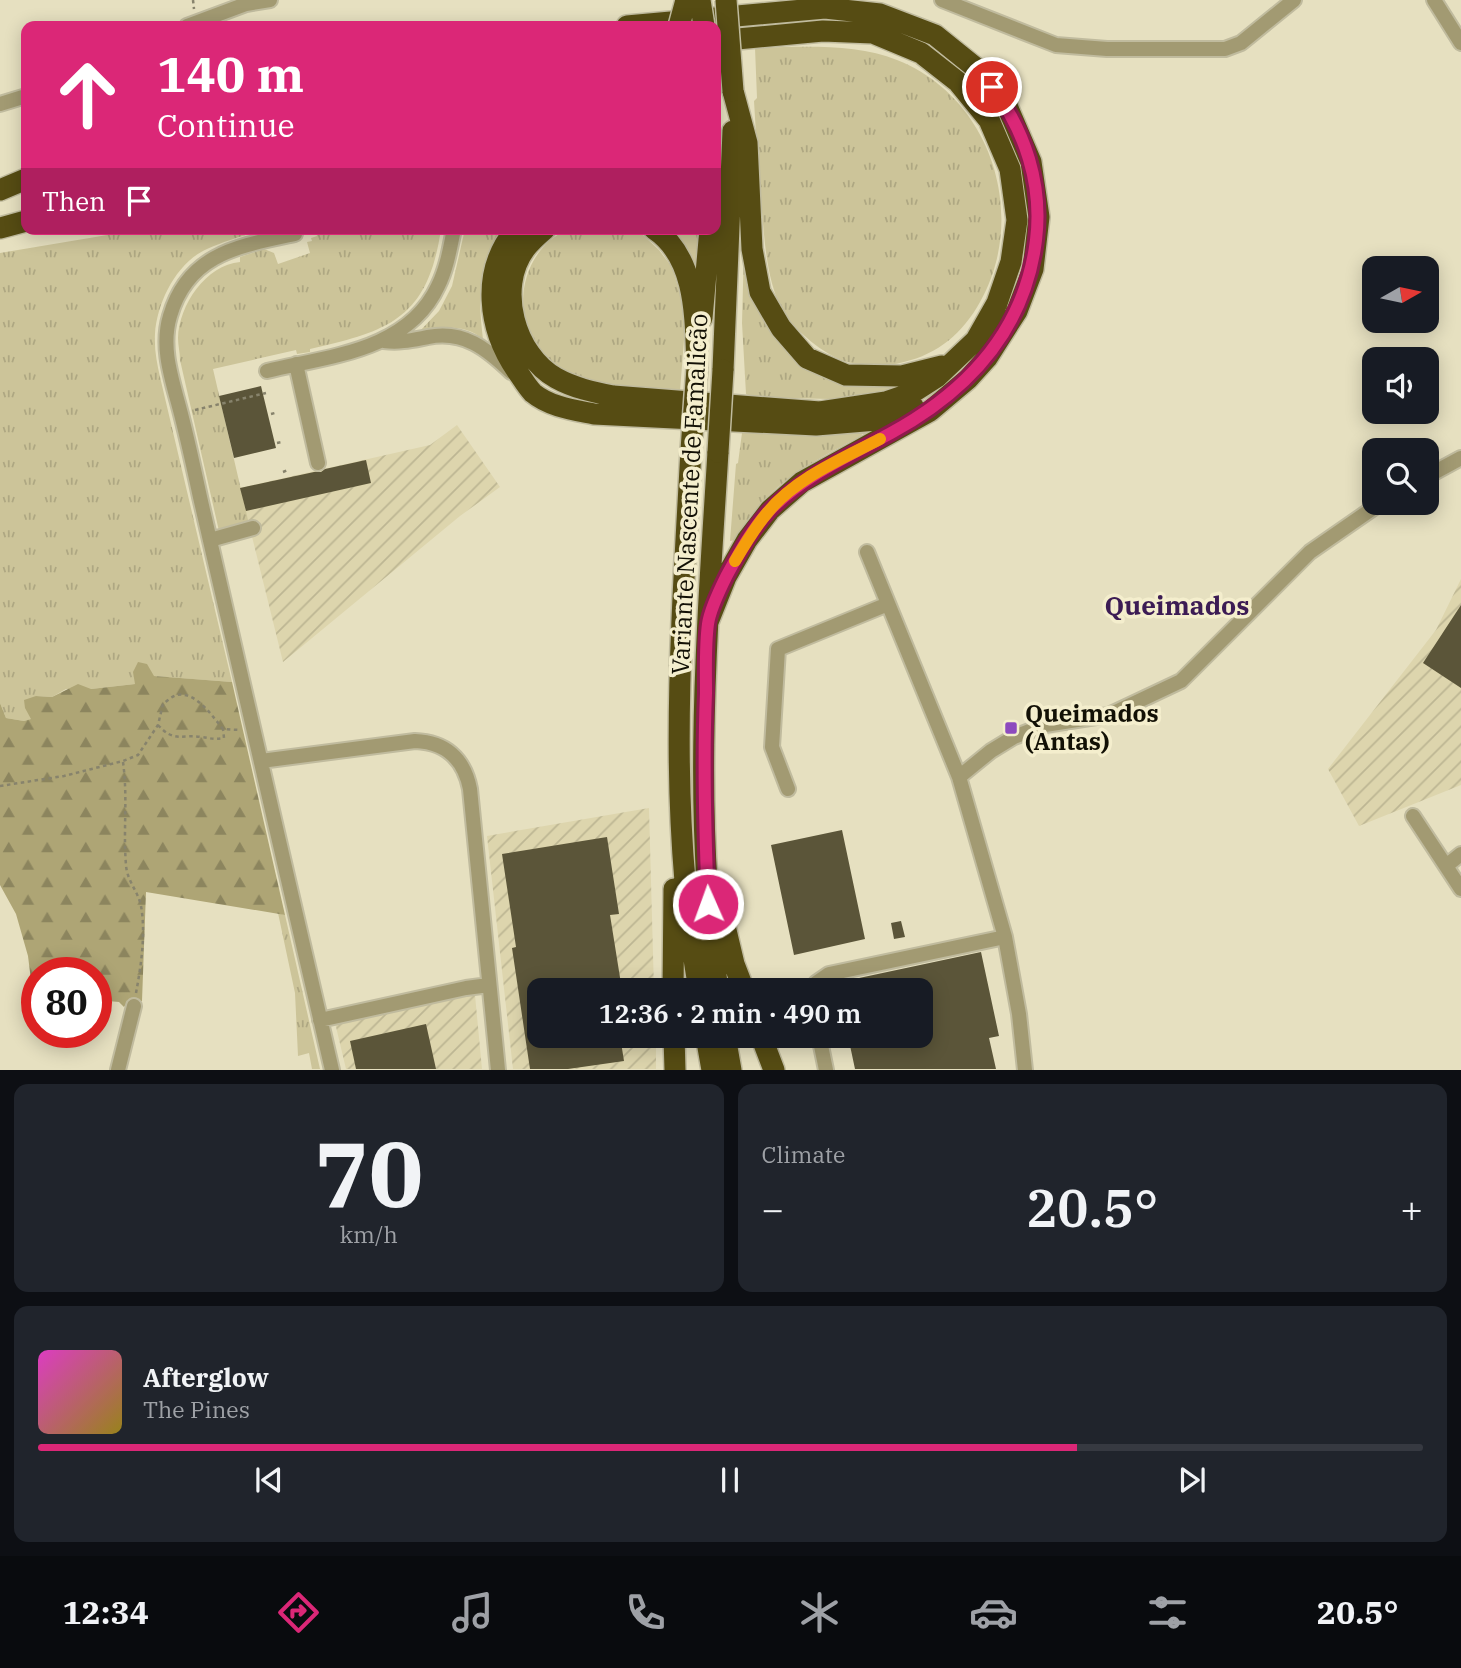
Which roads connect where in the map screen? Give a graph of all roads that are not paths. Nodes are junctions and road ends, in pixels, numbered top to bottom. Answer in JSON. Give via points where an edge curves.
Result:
{"nodes":[{"id":1,"x":270,"y":0,"type":"edge"},
{"id":2,"x":686,"y":0,"type":"edge"},
{"id":3,"x":701,"y":0,"type":"edge"},
{"id":4,"x":726,"y":0,"type":"edge"},
{"id":5,"x":942,"y":0,"type":"edge"},
{"id":6,"x":1294,"y":0,"type":"edge"},
{"id":7,"x":1434,"y":0,"type":"edge"},
{"id":8,"x":200,"y":21,"type":"edge"},
{"id":9,"x":680,"y":21,"type":"edge"},
{"id":10,"x":682,"y":21,"type":"edge"},
{"id":11,"x":703,"y":21,"type":"edge"},
{"id":12,"x":721,"y":41,"type":"edge"},
{"id":13,"x":1461,"y":43,"type":"edge"},
{"id":14,"x":733,"y":91,"type":"junction"},
{"id":15,"x":21,"y":98,"type":"edge"},
{"id":16,"x":0,"y":104,"type":"edge"},
{"id":17,"x":21,"y":181,"type":"edge"},
{"id":18,"x":0,"y":190,"type":"edge"},
{"id":19,"x":21,"y":223,"type":"edge"},
{"id":20,"x":0,"y":229,"type":"edge"},
{"id":21,"x":290,"y":235,"type":"edge"},
{"id":22,"x":453,"y":235,"type":"edge"},
{"id":23,"x":511,"y":235,"type":"edge"},
{"id":24,"x":539,"y":235,"type":"edge"},
{"id":25,"x":660,"y":235,"type":"edge"},
{"id":26,"x":709,"y":235,"type":"edge"},
{"id":27,"x":382,"y":341,"type":"junction"},
{"id":28,"x":952,"y":362,"type":"junction"},
{"id":29,"x":296,"y":364,"type":"junction"},
{"id":30,"x":697,"y":368,"type":"junction"},
{"id":31,"x":267,"y":371,"type":"dead end"},
{"id":32,"x":968,"y":379,"type":"junction"},
{"id":33,"x":532,"y":392,"type":"junction"},
{"id":34,"x":1461,"y":458,"type":"edge"},
{"id":35,"x":318,"y":463,"type":"dead end"},
{"id":36,"x":1439,"y":470,"type":"edge"},
{"id":37,"x":1363,"y":515,"type":"edge"},
{"id":38,"x":253,"y":528,"type":"dead end"},
{"id":39,"x":209,"y":540,"type":"junction"},
{"id":40,"x":867,"y":552,"type":"dead end"},
{"id":41,"x":888,"y":604,"type":"junction"},
{"id":42,"x":708,"y":622,"type":"junction"},
{"id":43,"x":261,"y":761,"type":"junction"},
{"id":44,"x":959,"y":778,"type":"junction"},
{"id":45,"x":678,"y":789,"type":"junction"},
{"id":46,"x":788,"y":789,"type":"dead end"},
{"id":47,"x":1413,"y":816,"type":"dead end"},
{"id":48,"x":705,"y":831,"type":"junction"},
{"id":49,"x":1461,"y":854,"type":"edge"},
{"id":50,"x":1446,"y":866,"type":"junction"},
{"id":51,"x":1461,"y":889,"type":"edge"},
{"id":52,"x":1005,"y":937,"type":"junction"},
{"id":53,"x":673,"y":978,"type":"edge"},
{"id":54,"x":697,"y":978,"type":"edge"},
{"id":55,"x":717,"y":978,"type":"edge"},
{"id":56,"x":740,"y":978,"type":"edge"},
{"id":57,"x":823,"y":978,"type":"edge"},
{"id":58,"x":489,"y":985,"type":"junction"},
{"id":59,"x":134,"y":1006,"type":"road end"},
{"id":60,"x":320,"y":1020,"type":"junction"},
{"id":61,"x":674,"y":1048,"type":"edge"},
{"id":62,"x":708,"y":1048,"type":"edge"},
{"id":63,"x":727,"y":1048,"type":"edge"},
{"id":64,"x":766,"y":1048,"type":"edge"},
{"id":65,"x":822,"y":1048,"type":"edge"},
{"id":66,"x":118,"y":1069,"type":"edge"},
{"id":67,"x":332,"y":1069,"type":"edge"},
{"id":68,"x":498,"y":1069,"type":"edge"},
{"id":69,"x":675,"y":1069,"type":"edge"},
{"id":70,"x":712,"y":1069,"type":"edge"},
{"id":71,"x":731,"y":1069,"type":"edge"},
{"id":72,"x":774,"y":1069,"type":"edge"},
{"id":73,"x":826,"y":1069,"type":"edge"},
{"id":74,"x":1025,"y":1069,"type":"edge"}],
"edges":[{"from":1,"to":8,"type":"street"},
{"from":2,"to":9,"type":"highway","bridge":true},
{"from":3,"to":11,"type":"highway","bridge":true},
{"from":4,"to":14,"type":"highway","name":"Variante Nascente de Famalicão","bridge":true},
{"from":5,"to":6,"type":"street","via":[[1056,45],[1107,50],[1225,49],[1241,43]]},
{"from":7,"to":13,"type":"street"},
{"from":10,"to":32,"type":"highway","via":[[825,8],[880,14],[935,35],[976,68],[1007,106],[1031,162],[1039,217],[1033,269],[1017,312]]},
{"from":12,"to":28,"type":"highway","via":[[823,31],[873,33],[920,53],[958,82],[989,120],[1010,169],[1017,220],[1011,262],[997,303],[976,340]]},
{"from":14,"to":28,"type":"highway","via":[[747,144],[752,249],[760,292],[781,328],[807,358],[846,375],[902,376]]},
{"from":14,"to":42,"type":"highway","name":"Variante Nascente de Famalicão","bridge":true,"via":[[733,184]]},
{"from":15,"to":16,"type":"street"},
{"from":17,"to":18,"type":"highway"},
{"from":19,"to":20,"type":"highway"},
{"from":21,"to":39,"type":"street","via":[[217,256],[198,269],[183,288],[170,316],[166,347],[172,384]]},
{"from":22,"to":27,"type":"street","via":[[432,297],[412,322]]},
{"from":23,"to":33,"type":"highway","via":[[492,283],[492,307],[505,354]]},
{"from":24,"to":28,"type":"highway","via":[[524,250],[514,271],[515,326],[531,357],[554,377],[582,390],[820,412],[886,402],[912,393]]},
{"from":25,"to":30,"type":"highway","via":[[677,253],[687,274]]},
{"from":26,"to":30,"type":"highway","name":"Variante Nascente de Famalicão"},
{"from":27,"to":29,"type":"street"},
{"from":27,"to":33,"type":"street","via":[[400,343],[450,335],[466,338]]},
{"from":29,"to":31,"type":"street"},
{"from":29,"to":35,"type":"street"},
{"from":30,"to":45,"type":"highway","name":"Variante Nascente de Famalicão","bridge":true,"via":[[678,708]]},
{"from":32,"to":33,"type":"highway","via":[[877,420],[816,425],[594,414],[570,410]]},
{"from":32,"to":42,"type":"highway","via":[[930,411],[802,482],[769,510],[726,577]]},
{"from":34,"to":36,"type":"street"},
{"from":37,"to":44,"type":"street","via":[[1310,552],[1181,681],[1109,715],[1045,725],[1014,737]]},
{"from":38,"to":39,"type":"street"},
{"from":39,"to":43,"type":"street"},
{"from":40,"to":41,"type":"street"},
{"from":41,"to":44,"type":"street"},
{"from":41,"to":46,"type":"street","via":[[778,649],[772,747]]},
{"from":42,"to":48,"type":"highway","name":"Variante Nascente de Famalicão"},
{"from":43,"to":58,"type":"street","via":[[415,741],[443,746],[454,754],[470,789]]},
{"from":43,"to":60,"type":"street"},
{"from":44,"to":52,"type":"street"},
{"from":45,"to":53,"type":"highway"},
{"from":45,"to":54,"type":"highway","name":"Variante Nascente de Famalicão"},
{"from":47,"to":50,"type":"street"},
{"from":48,"to":55,"type":"highway","name":"Variante Nascente de Famalicão"},
{"from":48,"to":56,"type":"highway","via":[[726,935]]},
{"from":49,"to":50,"type":"street"},
{"from":50,"to":51,"type":"street"},
{"from":52,"to":57,"type":"street"},
{"from":52,"to":74,"type":"street"},
{"from":58,"to":60,"type":"street"},
{"from":58,"to":68,"type":"street"},
{"from":59,"to":66,"type":"street"},
{"from":60,"to":67,"type":"street"},
{"from":61,"to":69,"type":"highway"},
{"from":62,"to":70,"type":"highway"},
{"from":63,"to":71,"type":"highway"},
{"from":64,"to":72,"type":"highway"},
{"from":65,"to":73,"type":"street"}]}
